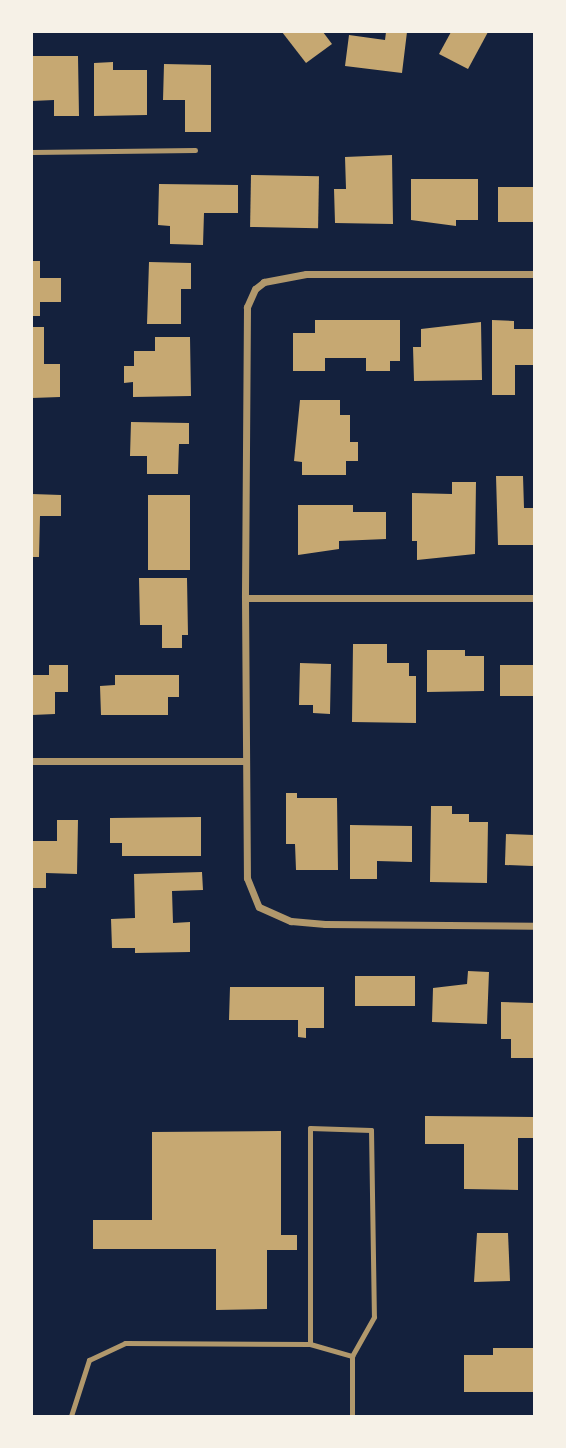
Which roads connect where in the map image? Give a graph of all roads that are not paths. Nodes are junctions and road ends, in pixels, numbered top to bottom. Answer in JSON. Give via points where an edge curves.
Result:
{"nodes":[{"id":1,"x":195,"y":150,"type":"dead end"},
{"id":2,"x":32,"y":152,"type":"edge"},
{"id":3,"x":534,"y":274,"type":"edge"},
{"id":4,"x":245,"y":598,"type":"junction"},
{"id":5,"x":534,"y":598,"type":"edge"},
{"id":6,"x":32,"y":761,"type":"edge"},
{"id":7,"x":246,"y":761,"type":"junction"},
{"id":8,"x":534,"y":926,"type":"edge"},
{"id":9,"x":310,"y":1343,"type":"junction"},
{"id":10,"x":352,"y":1356,"type":"junction"},
{"id":11,"x":71,"y":1416,"type":"edge"},
{"id":12,"x":352,"y":1416,"type":"edge"}],
"edges":[{"from":1,"to":2,"type":"lane"},
{"from":3,"to":4,"type":"street","via":[[306,274],[264,282],[255,289],[247,307]]},
{"from":4,"to":5,"type":"street"},
{"from":4,"to":7,"type":"street"},
{"from":6,"to":7,"type":"street"},
{"from":7,"to":8,"type":"street","via":[[247,878],[259,907],[291,921],[325,924]]},
{"from":9,"to":10,"type":"lane"},
{"from":9,"to":10,"type":"lane","via":[[310,1128],[371,1130],[374,1317]]},
{"from":9,"to":11,"type":"lane","via":[[125,1343],[89,1360]]},
{"from":10,"to":12,"type":"lane"}]}
